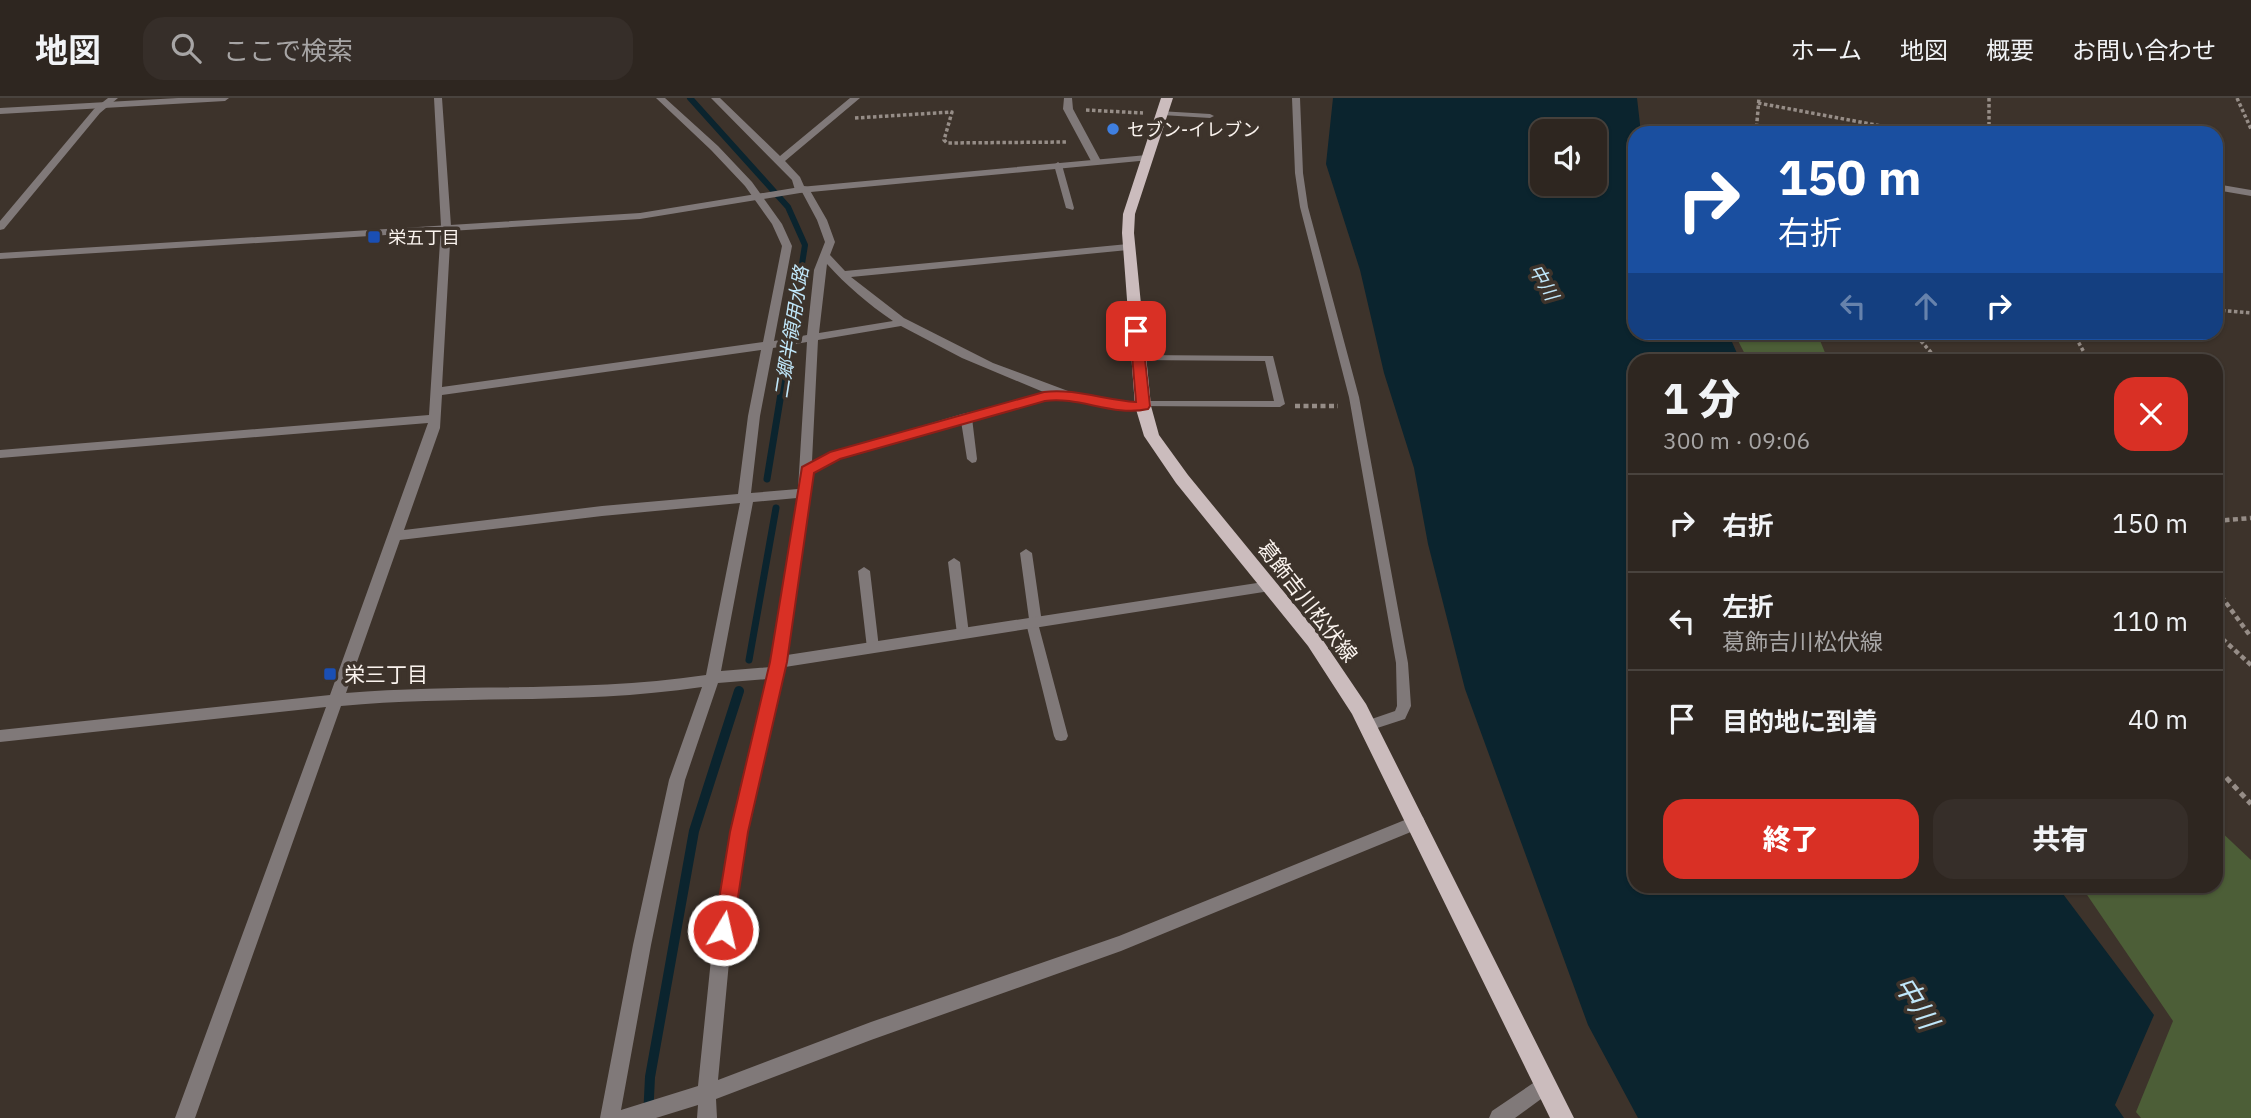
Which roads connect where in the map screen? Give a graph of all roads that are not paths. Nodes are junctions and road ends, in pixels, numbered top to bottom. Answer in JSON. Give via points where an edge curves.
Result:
{"nodes":[{"id":1,"x":114,"y":98,"type":"edge"},
{"id":2,"x":225,"y":98,"type":"edge"},
{"id":3,"x":438,"y":98,"type":"edge"},
{"id":4,"x":660,"y":98,"type":"edge"},
{"id":5,"x":715,"y":98,"type":"edge"},
{"id":6,"x":856,"y":98,"type":"edge"},
{"id":7,"x":1068,"y":98,"type":"edge"},
{"id":8,"x":1296,"y":98,"type":"edge"},
{"id":9,"x":103,"y":105,"type":"junction"},
{"id":10,"x":1164,"y":108,"type":"edge"},
{"id":11,"x":0,"y":111,"type":"edge"},
{"id":12,"x":1210,"y":116,"type":"dead end"},
{"id":13,"x":1147,"y":158,"type":"junction"},
{"id":14,"x":779,"y":161,"type":"junction"},
{"id":15,"x":1096,"y":161,"type":"junction"},
{"id":16,"x":1058,"y":165,"type":"junction"},
{"id":17,"x":2223,"y":188,"type":"edge"},
{"id":18,"x":802,"y":190,"type":"junction"},
{"id":19,"x":2251,"y":193,"type":"edge"},
{"id":20,"x":756,"y":195,"type":"junction"},
{"id":21,"x":1070,"y":208,"type":"dead end"},
{"id":22,"x":446,"y":226,"type":"junction"},
{"id":23,"x":0,"y":227,"type":"edge"},
{"id":24,"x":1128,"y":247,"type":"junction"},
{"id":25,"x":0,"y":256,"type":"edge"},
{"id":26,"x":826,"y":257,"type":"junction"},
{"id":27,"x":841,"y":275,"type":"junction"},
{"id":28,"x":899,"y":323,"type":"junction"},
{"id":29,"x":812,"y":338,"type":"junction"},
{"id":30,"x":769,"y":345,"type":"junction"},
{"id":31,"x":1140,"y":358,"type":"junction"},
{"id":32,"x":436,"y":392,"type":"junction"},
{"id":33,"x":1058,"y":394,"type":"junction"},
{"id":34,"x":1143,"y":405,"type":"junction"},
{"id":35,"x":967,"y":416,"type":"junction"},
{"id":36,"x":434,"y":419,"type":"junction"},
{"id":37,"x":0,"y":454,"type":"edge"},
{"id":38,"x":835,"y":456,"type":"joint"},
{"id":39,"x":972,"y":459,"type":"dead end"},
{"id":40,"x":807,"y":471,"type":"junction"},
{"id":41,"x":805,"y":493,"type":"junction"},
{"id":42,"x":746,"y":497,"type":"junction"},
{"id":43,"x":394,"y":536,"type":"junction"},
{"id":44,"x":1026,"y":553,"type":"dead end"},
{"id":45,"x":954,"y":562,"type":"dead end"},
{"id":46,"x":864,"y":570,"type":"dead end"},
{"id":47,"x":1270,"y":586,"type":"junction"},
{"id":48,"x":1034,"y":623,"type":"junction"},
{"id":49,"x":963,"y":634,"type":"junction"},
{"id":50,"x":873,"y":648,"type":"junction"},
{"id":51,"x":778,"y":667,"type":"junction"},
{"id":52,"x":712,"y":679,"type":"junction"},
{"id":53,"x":334,"y":701,"type":"junction"},
{"id":54,"x":1368,"y":726,"type":"junction"},
{"id":55,"x":0,"y":736,"type":"edge"},
{"id":56,"x":1061,"y":736,"type":"dead end"},
{"id":57,"x":1417,"y":822,"type":"junction"},
{"id":58,"x":1545,"y":1084,"type":"junction"},
{"id":59,"x":707,"y":1093,"type":"junction"},
{"id":60,"x":185,"y":1118,"type":"edge"},
{"id":61,"x":610,"y":1118,"type":"edge"},
{"id":62,"x":625,"y":1118,"type":"edge"},
{"id":63,"x":707,"y":1118,"type":"edge"},
{"id":64,"x":1499,"y":1118,"type":"edge"},
{"id":65,"x":1562,"y":1118,"type":"edge"}],
"edges":[{"from":1,"to":9,"type":"street"},
{"from":2,"to":9,"type":"street"},
{"from":3,"to":22,"type":"street"},
{"from":4,"to":20,"type":"street","via":[[698,131]]},
{"from":5,"to":14,"type":"street"},
{"from":6,"to":14,"type":"street"},
{"from":7,"to":15,"type":"street","via":[[1068,109]]},
{"from":8,"to":54,"type":"lane","via":[[1304,207],[1356,407],[1402,663],[1404,706],[1400,715]]},
{"from":9,"to":11,"type":"street"},
{"from":9,"to":23,"type":"street"},
{"from":10,"to":12,"type":"lane"},
{"from":10,"to":13,"type":"main road","name":"葛飾吉川松伏線"},
{"from":13,"to":15,"type":"street"},
{"from":13,"to":24,"type":"main road","name":"葛飾吉川松伏線","via":[[1129,214]]},
{"from":14,"to":18,"type":"street"},
{"from":15,"to":16,"type":"street"},
{"from":16,"to":18,"type":"street"},
{"from":16,"to":21,"type":"lane"},
{"from":17,"to":19,"type":"street"},
{"from":18,"to":20,"type":"street"},
{"from":18,"to":26,"type":"street","via":[[828,233]]},
{"from":20,"to":22,"type":"street","via":[[640,216]]},
{"from":20,"to":30,"type":"street","via":[[787,246]]},
{"from":22,"to":25,"type":"street"},
{"from":22,"to":32,"type":"street"},
{"from":24,"to":27,"type":"street"},
{"from":24,"to":31,"type":"main road","name":"葛飾吉川松伏線"},
{"from":26,"to":27,"type":"street"},
{"from":26,"to":29,"type":"street","via":[[820,270]]},
{"from":27,"to":28,"type":"street"},
{"from":28,"to":29,"type":"street"},
{"from":28,"to":33,"type":"street"},
{"from":29,"to":30,"type":"street"},
{"from":29,"to":40,"type":"street"},
{"from":30,"to":32,"type":"street"},
{"from":30,"to":42,"type":"street","via":[[754,416]]},
{"from":31,"to":34,"type":"main road","name":"葛飾吉川松伏線"},
{"from":31,"to":34,"type":"lane","via":[[1269,358],[1280,404]]},
{"from":32,"to":36,"type":"street"},
{"from":33,"to":34,"type":"street","via":[[1112,405]]},
{"from":33,"to":35,"type":"lane"},
{"from":34,"to":47,"type":"main road","name":"葛飾吉川松伏線","via":[[1162,454]]},
{"from":35,"to":38,"type":"lane"},
{"from":35,"to":39,"type":"lane"},
{"from":36,"to":37,"type":"street"},
{"from":36,"to":43,"type":"street"},
{"from":38,"to":40,"type":"street"},
{"from":40,"to":41,"type":"street"},
{"from":41,"to":42,"type":"street"},
{"from":41,"to":51,"type":"street"},
{"from":42,"to":43,"type":"street"},
{"from":42,"to":52,"type":"street"},
{"from":43,"to":53,"type":"street"},
{"from":44,"to":48,"type":"lane"},
{"from":45,"to":49,"type":"lane"},
{"from":46,"to":50,"type":"lane"},
{"from":47,"to":48,"type":"street"},
{"from":47,"to":54,"type":"main road","name":"葛飾吉川松伏線","via":[[1314,641]]},
{"from":48,"to":49,"type":"street"},
{"from":48,"to":56,"type":"lane"},
{"from":49,"to":50,"type":"street"},
{"from":50,"to":51,"type":"street"},
{"from":51,"to":52,"type":"street"},
{"from":51,"to":59,"type":"street","via":[[739,832],[723,930]]},
{"from":52,"to":53,"type":"street","via":[[602,691]]},
{"from":52,"to":61,"type":"street","via":[[677,780]]},
{"from":53,"to":55,"type":"street"},
{"from":53,"to":60,"type":"street"},
{"from":54,"to":57,"type":"main road","name":"葛飾吉川松伏線"},
{"from":57,"to":58,"type":"main road","name":"葛飾吉川松伏線"},
{"from":57,"to":59,"type":"street","via":[[1121,943]]},
{"from":58,"to":64,"type":"street"},
{"from":58,"to":65,"type":"main road","name":"葛飾吉川松伏線"},
{"from":59,"to":62,"type":"street"},
{"from":59,"to":63,"type":"street"}]}
